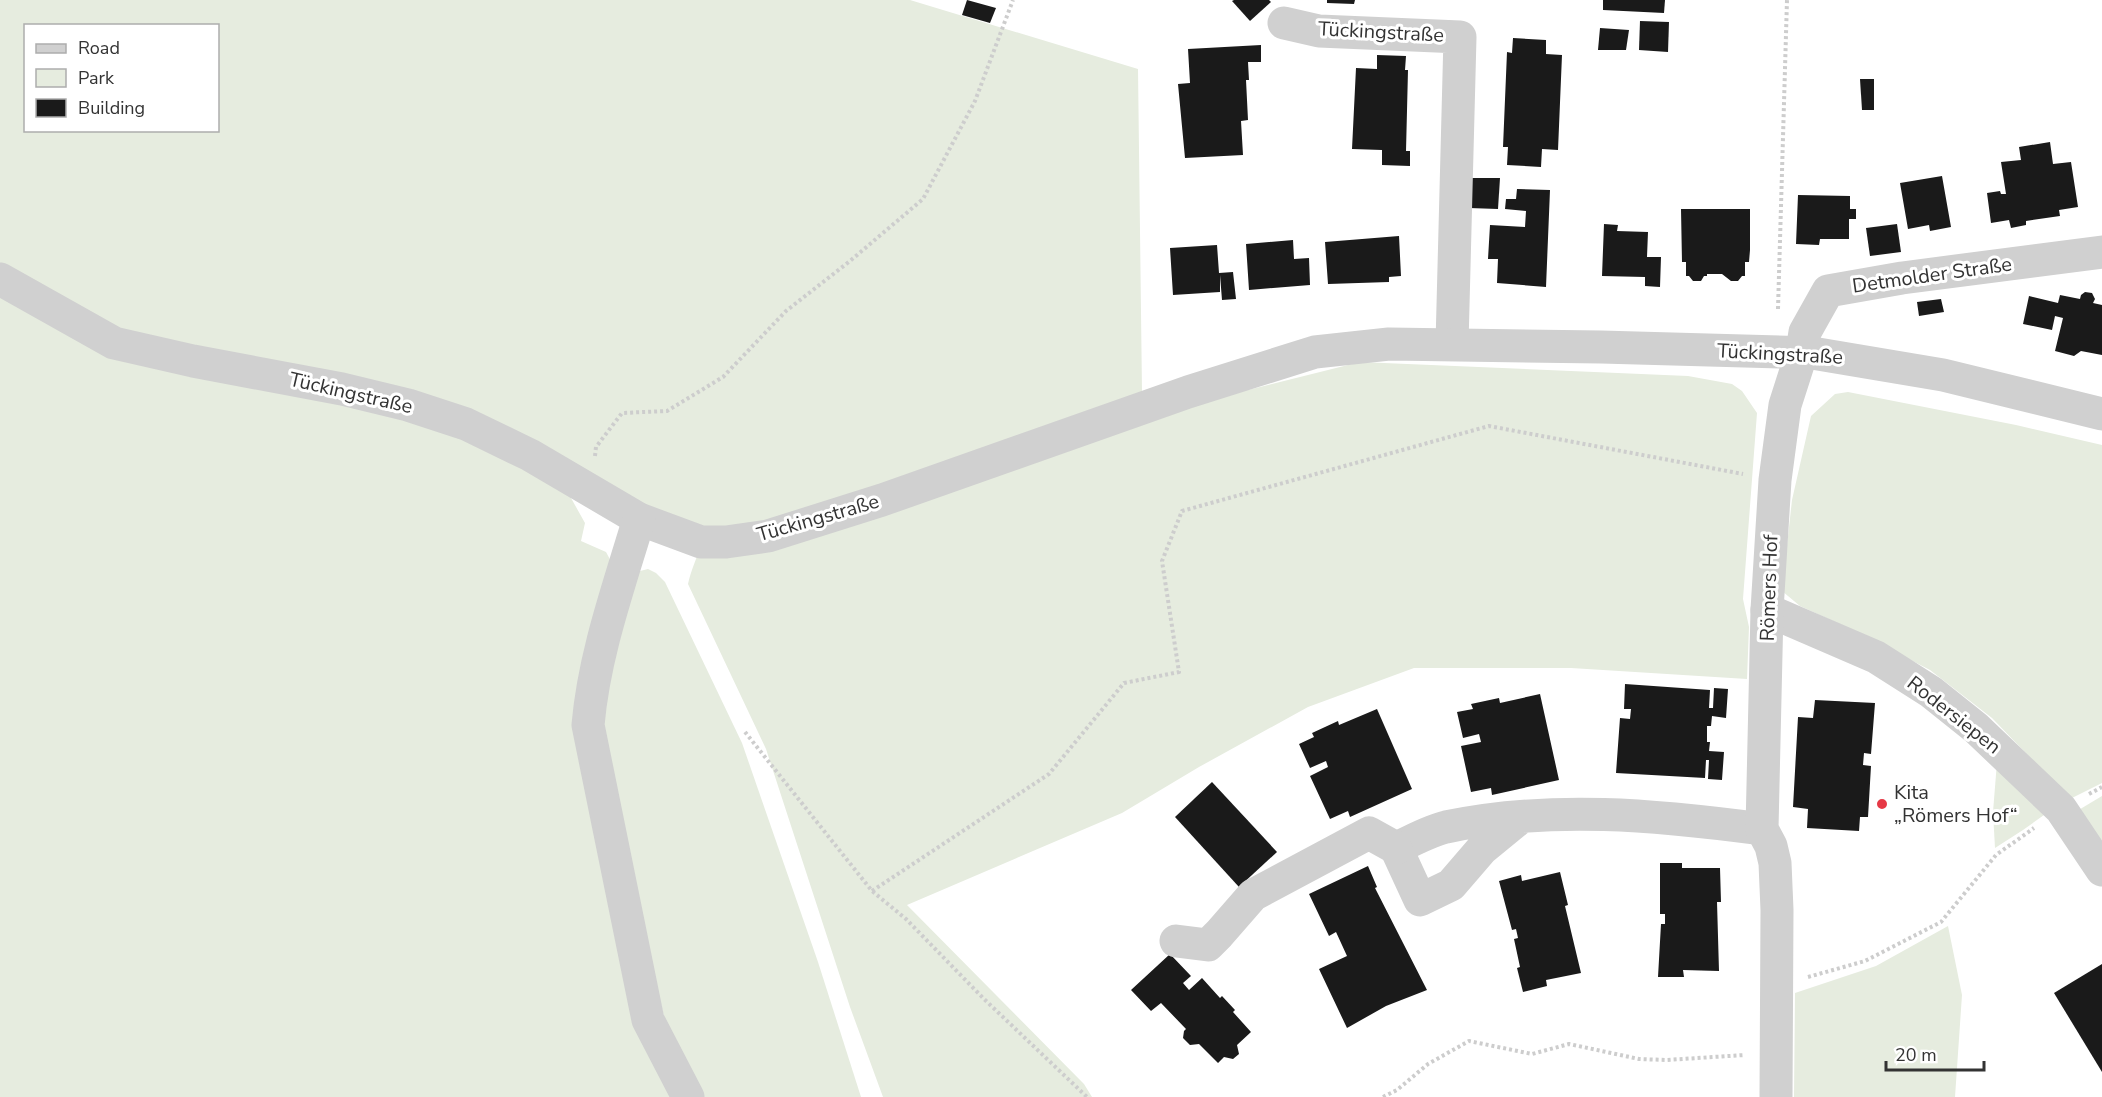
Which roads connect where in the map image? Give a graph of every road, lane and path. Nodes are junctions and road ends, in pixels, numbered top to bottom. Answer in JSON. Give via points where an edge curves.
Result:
{"nodes":[{"id":1,"x":1013,"y":0,"type":"edge"},
{"id":2,"x":1787,"y":0,"type":"edge"},
{"id":3,"x":1284,"y":23,"type":"dead end"},
{"id":4,"x":2102,"y":252,"type":"edge"},
{"id":5,"x":0,"y":279,"type":"edge"},
{"id":6,"x":1452,"y":344,"type":"junction"},
{"id":7,"x":1789,"y":352,"type":"junction"},
{"id":8,"x":2102,"y":414,"type":"edge"},
{"id":9,"x":1775,"y":480,"type":"junction"},
{"id":10,"x":591,"y":492,"type":"junction"},
{"id":11,"x":639,"y":519,"type":"junction"},
{"id":12,"x":1767,"y":610,"type":"junction"},
{"id":13,"x":745,"y":732,"type":"dead end"},
{"id":14,"x":2061,"y":809,"type":"junction"},
{"id":15,"x":1521,"y":817,"type":"junction"},
{"id":16,"x":1761,"y":829,"type":"junction"},
{"id":17,"x":1396,"y":848,"type":"junction"},
{"id":18,"x":2102,"y":870,"type":"edge"},
{"id":19,"x":872,"y":891,"type":"junction"},
{"id":20,"x":1176,"y":941,"type":"dead end"},
{"id":21,"x":1775,"y":983,"type":"junction"},
{"id":22,"x":1776,"y":1052,"type":"junction"},
{"id":23,"x":688,"y":1097,"type":"edge"},
{"id":24,"x":1087,"y":1097,"type":"edge"},
{"id":25,"x":1383,"y":1097,"type":"edge"},
{"id":26,"x":1776,"y":1097,"type":"edge"}],
"edges":[{"from":1,"to":10,"type":"path","via":[[975,101],[924,199],[786,311],[723,377],[668,411],[622,413],[596,447]]},
{"from":2,"to":7,"type":"path"},
{"from":3,"to":6,"type":"street","name":"Tückingstraße","via":[[1319,31],[1460,37]]},
{"from":4,"to":7,"type":"street","name":"Detmolder Straße","via":[[1828,291]]},
{"from":5,"to":10,"type":"street","name":"Tückingstraße","via":[[114,343],[342,389],[466,424],[530,455]]},
{"from":6,"to":7,"type":"street","name":"Tückingstraße"},
{"from":6,"to":11,"type":"street","name":"Tückingstraße","via":[[1389,344],[1315,352],[768,536],[701,542]]},
{"from":7,"to":8,"type":"street","name":"Tückingstraße","via":[[1943,375]]},
{"from":7,"to":9,"type":"street","name":"Römers Hof"},
{"from":9,"to":12,"type":"street","name":"Römers Hof"},
{"from":9,"to":19,"type":"path","via":[[1489,426],[1182,511],[1162,561],[1179,672],[1124,683],[1049,774]]},
{"from":10,"to":11,"type":"street","name":"Tückingstraße"},
{"from":11,"to":23,"type":"street","via":[[591,693],[588,725],[648,1020]]},
{"from":12,"to":14,"type":"street","name":"Rodersiepen","via":[[1876,657],[1931,692],[1976,728]]},
{"from":12,"to":16,"type":"street","name":"Römers Hof"},
{"from":13,"to":19,"type":"path"},
{"from":14,"to":18,"type":"street","name":"Rodersiepen"},
{"from":14,"to":21,"type":"path","via":[[1996,855],[1941,922],[1865,961],[1817,976]]},
{"from":15,"to":16,"type":"street","via":[[1579,812]]},
{"from":15,"to":17,"type":"street","via":[[1444,827]]},
{"from":15,"to":17,"type":"street","via":[[1482,849],[1451,885],[1420,900]]},
{"from":16,"to":21,"type":"street","name":"Römers Hof","via":[[1775,862]]},
{"from":17,"to":20,"type":"street","via":[[1370,833],[1253,895],[1208,945]]},
{"from":19,"to":24,"type":"path","via":[[906,919]]},
{"from":21,"to":22,"type":"street","name":"Römers Hof"},
{"from":22,"to":25,"type":"path","via":[[1666,1060],[1639,1059],[1569,1044],[1532,1054],[1469,1041],[1428,1064]]},
{"from":22,"to":26,"type":"street","name":"Römers Hof"}]}
